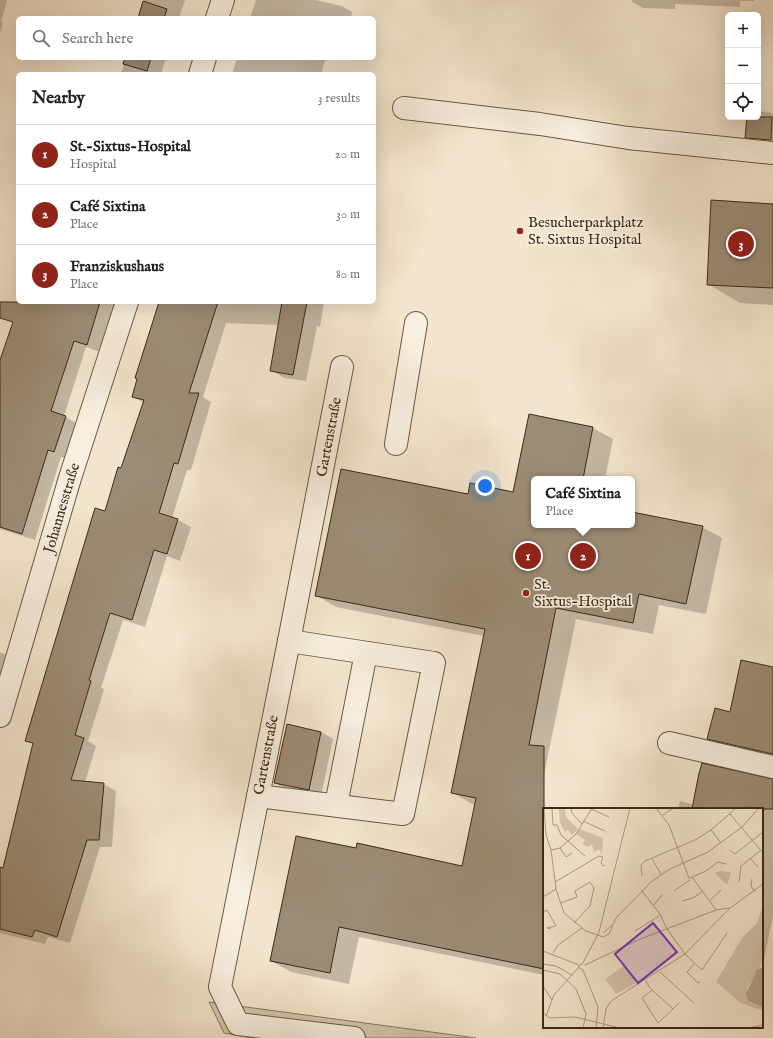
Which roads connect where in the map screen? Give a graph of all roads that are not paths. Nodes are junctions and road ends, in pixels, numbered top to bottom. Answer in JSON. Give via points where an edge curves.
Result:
{"nodes":[{"id":1,"x":223,"y":0,"type":"edge"},
{"id":2,"x":219,"y":16,"type":"edge"},
{"id":3,"x":204,"y":60,"type":"edge"},
{"id":4,"x":201,"y":72,"type":"edge"},
{"id":5,"x":404,"y":108,"type":"dead end"},
{"id":6,"x":773,"y":153,"type":"edge"},
{"id":7,"x":126,"y":304,"type":"edge"},
{"id":8,"x":416,"y":323,"type":"dead end"},
{"id":9,"x":342,"y":367,"type":"dead end"},
{"id":10,"x":396,"y":444,"type":"dead end"},
{"id":11,"x":289,"y":641,"type":"junction"},
{"id":12,"x":366,"y":653,"type":"junction"},
{"id":13,"x":0,"y":716,"type":"edge"},
{"id":14,"x":670,"y":743,"type":"dead end"},
{"id":15,"x":773,"y":767,"type":"edge"},
{"id":16,"x":258,"y":796,"type":"junction"},
{"id":17,"x":336,"y":805,"type":"junction"},
{"id":18,"x":317,"y":1036,"type":"edge"},
{"id":19,"x":354,"y":1038,"type":"edge"}],
"edges":[{"from":1,"to":2,"type":"street"},
{"from":3,"to":4,"type":"street"},
{"from":5,"to":6,"type":"street","via":[[540,124],[628,138]]},
{"from":7,"to":13,"type":"street","name":"Johannesstraße","via":[[70,478]]},
{"from":8,"to":10,"type":"street"},
{"from":9,"to":11,"type":"street","name":"Gartenstraße"},
{"from":11,"to":12,"type":"street"},
{"from":11,"to":16,"type":"street","name":"Gartenstraße"},
{"from":12,"to":17,"type":"street"},
{"from":12,"to":17,"type":"street","via":[[434,663],[403,814]]},
{"from":14,"to":15,"type":"street"},
{"from":16,"to":17,"type":"street"},
{"from":16,"to":18,"type":"street","name":"Gartenstraße","via":[[220,987],[238,1024]]},
{"from":18,"to":19,"type":"street","name":"Gartenstraße"}]}
